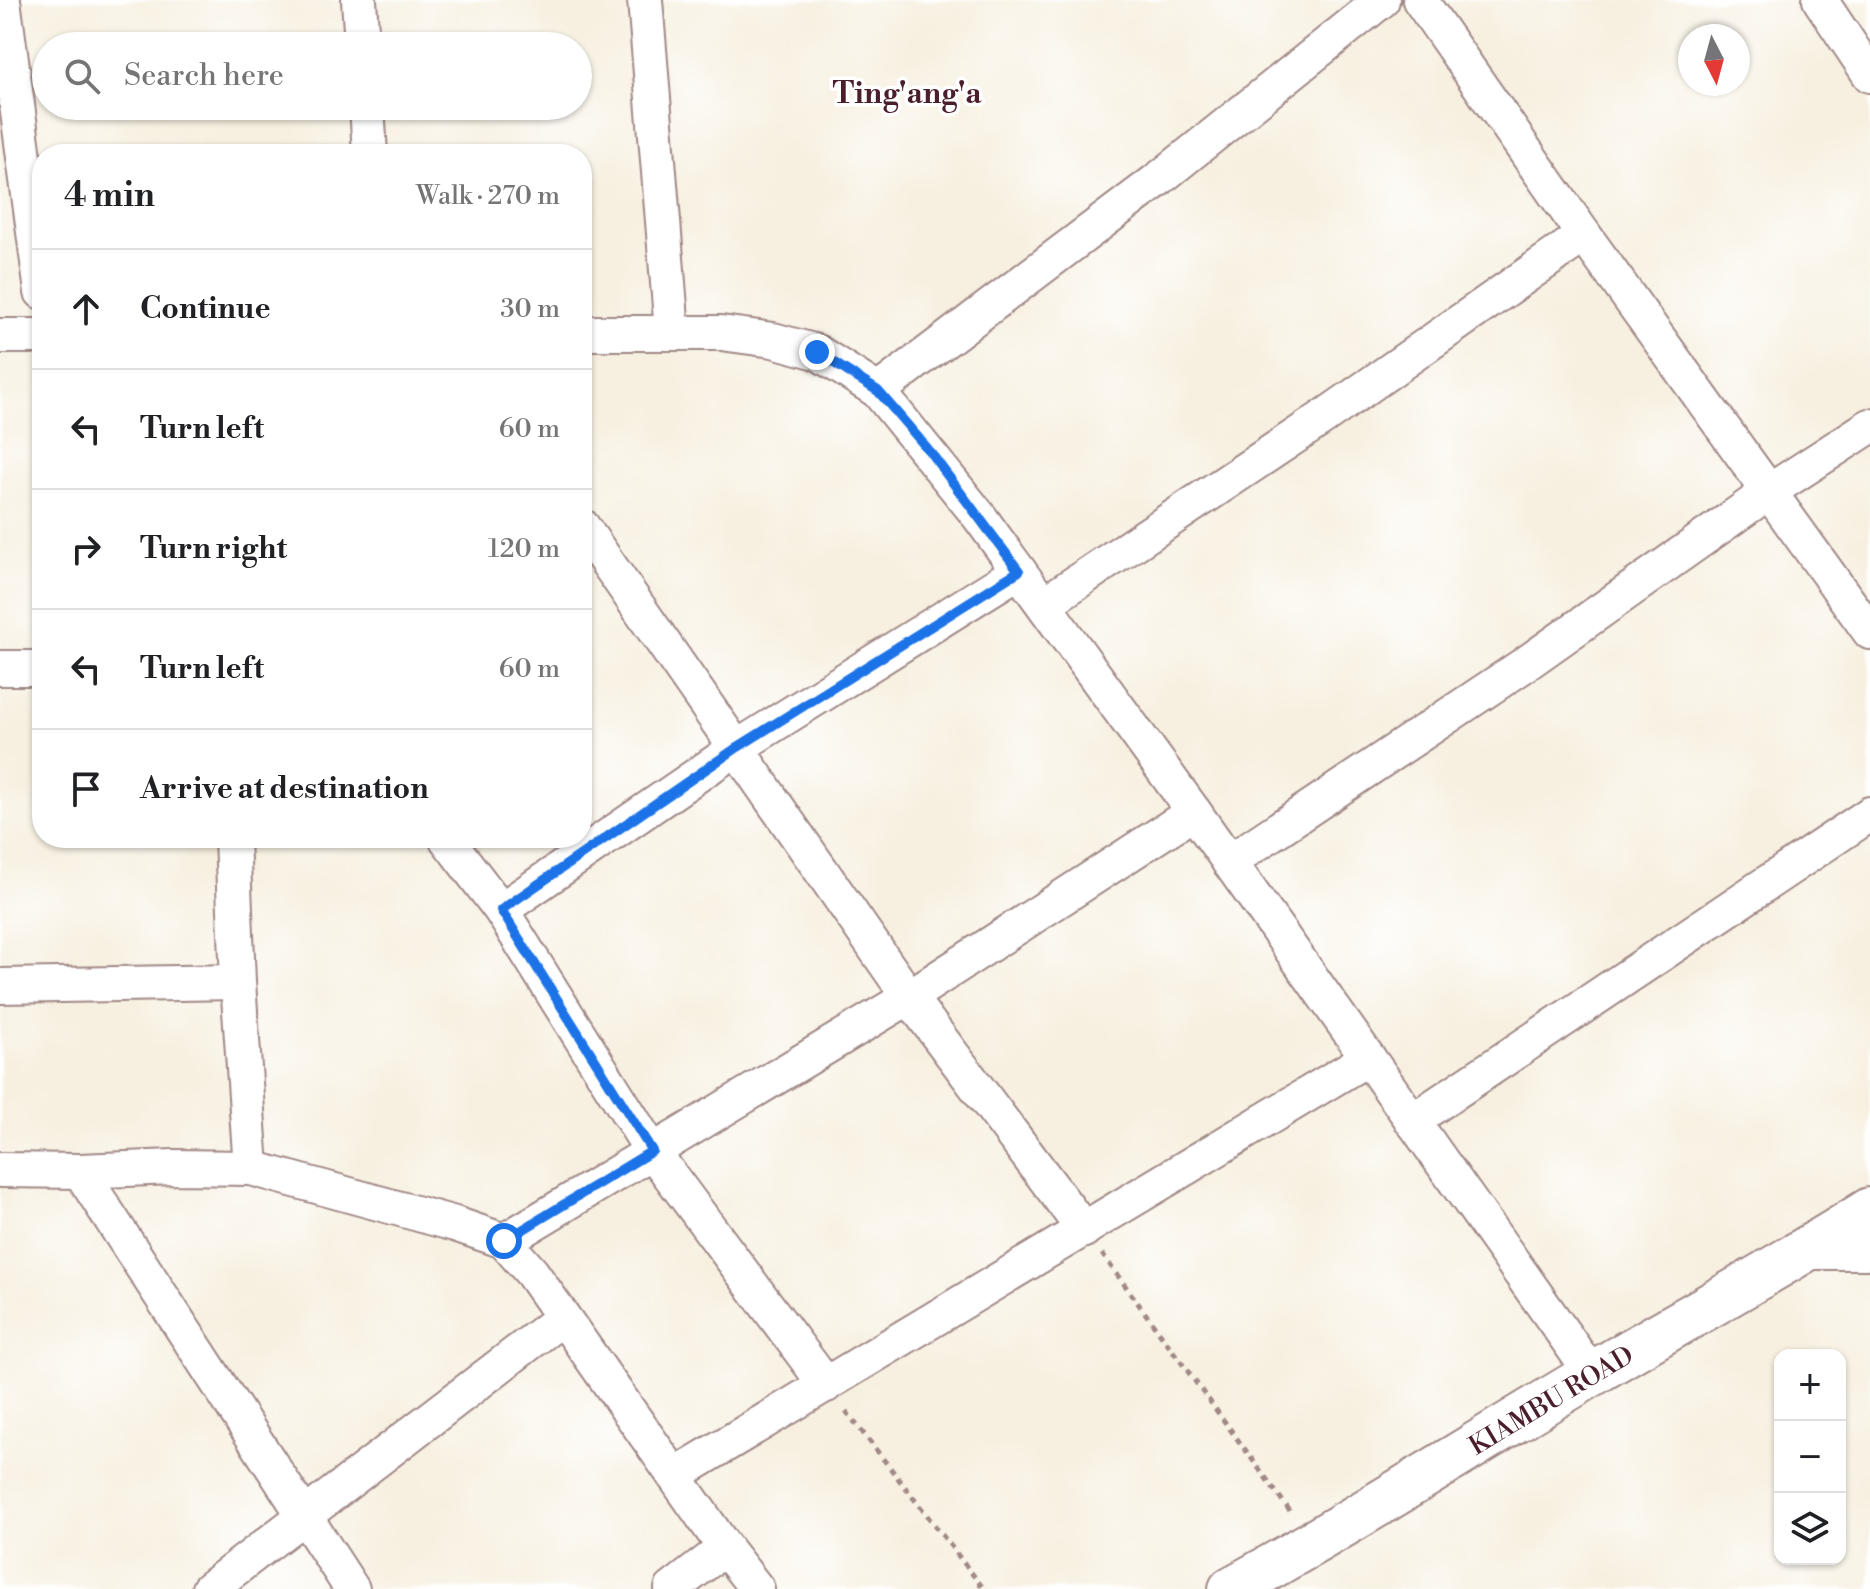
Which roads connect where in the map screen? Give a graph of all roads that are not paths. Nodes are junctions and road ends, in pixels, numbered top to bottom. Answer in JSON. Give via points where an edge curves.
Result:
{"nodes":[{"id":1,"x":3,"y":0,"type":"edge"},
{"id":2,"x":359,"y":0,"type":"edge"},
{"id":3,"x":645,"y":0,"type":"edge"},
{"id":4,"x":1382,"y":0,"type":"edge"},
{"id":5,"x":1420,"y":0,"type":"edge"},
{"id":6,"x":1820,"y":0,"type":"edge"},
{"id":7,"x":361,"y":32,"type":"edge"},
{"id":8,"x":1870,"y":75,"type":"edge"},
{"id":9,"x":368,"y":120,"type":"edge"},
{"id":10,"x":369,"y":144,"type":"edge"},
{"id":11,"x":32,"y":217,"type":"edge"},
{"id":12,"x":1584,"y":235,"type":"junction"},
{"id":13,"x":672,"y":332,"type":"junction"},
{"id":14,"x":592,"y":333,"type":"edge"},
{"id":15,"x":0,"y":336,"type":"edge"},
{"id":16,"x":32,"y":336,"type":"edge"},
{"id":17,"x":878,"y":391,"type":"junction"},
{"id":18,"x":1870,"y":426,"type":"edge"},
{"id":19,"x":1770,"y":491,"type":"junction"},
{"id":20,"x":592,"y":540,"type":"edge"},
{"id":21,"x":1019,"y":571,"type":"junction"},
{"id":22,"x":1044,"y":604,"type":"junction"},
{"id":23,"x":1870,"y":632,"type":"edge"},
{"id":24,"x":0,"y":668,"type":"edge"},
{"id":25,"x":32,"y":668,"type":"edge"},
{"id":26,"x":738,"y":747,"type":"junction"},
{"id":27,"x":1194,"y":812,"type":"junction"},
{"id":28,"x":1870,"y":814,"type":"edge"},
{"id":29,"x":592,"y":847,"type":"edge"},
{"id":30,"x":232,"y":848,"type":"edge"},
{"id":31,"x":454,"y":848,"type":"edge"},
{"id":32,"x":591,"y":848,"type":"edge"},
{"id":33,"x":1229,"y":862,"type":"junction"},
{"id":34,"x":501,"y":910,"type":"junction"},
{"id":35,"x":238,"y":982,"type":"junction"},
{"id":36,"x":0,"y":986,"type":"edge"},
{"id":37,"x":909,"y":997,"type":"junction"},
{"id":38,"x":1368,"y":1058,"type":"junction"},
{"id":39,"x":1412,"y":1121,"type":"junction"},
{"id":40,"x":652,"y":1151,"type":"junction"},
{"id":41,"x":251,"y":1168,"type":"junction"},
{"id":42,"x":0,"y":1170,"type":"edge"},
{"id":43,"x":80,"y":1171,"type":"junction"},
{"id":44,"x":1870,"y":1210,"type":"edge"},
{"id":45,"x":1084,"y":1230,"type":"junction"},
{"id":46,"x":504,"y":1241,"type":"junction"},
{"id":47,"x":1805,"y":1252,"type":"junction"},
{"id":48,"x":1870,"y":1252,"type":"edge"},
{"id":49,"x":562,"y":1318,"type":"junction"},
{"id":50,"x":1592,"y":1374,"type":"junction"},
{"id":51,"x":826,"y":1385,"type":"junction"},
{"id":52,"x":675,"y":1475,"type":"junction"},
{"id":53,"x":305,"y":1516,"type":"junction"},
{"id":54,"x":725,"y":1548,"type":"junction"},
{"id":55,"x":209,"y":1589,"type":"edge"},
{"id":56,"x":352,"y":1589,"type":"edge"},
{"id":57,"x":672,"y":1589,"type":"edge"},
{"id":58,"x":757,"y":1589,"type":"edge"},
{"id":59,"x":1231,"y":1589,"type":"edge"}],
"edges":[{"from":1,"to":11,"type":"street"},
{"from":2,"to":7,"type":"street"},
{"from":3,"to":13,"type":"street"},
{"from":4,"to":17,"type":"street","via":[[1160,178]]},
{"from":5,"to":12,"type":"street"},
{"from":6,"to":8,"type":"street"},
{"from":9,"to":10,"type":"street"},
{"from":12,"to":19,"type":"street"},
{"from":12,"to":22,"type":"street"},
{"from":13,"to":14,"type":"street"},
{"from":13,"to":17,"type":"street","via":[[760,338],[817,352]]},
{"from":15,"to":16,"type":"street"},
{"from":17,"to":21,"type":"street"},
{"from":18,"to":19,"type":"street"},
{"from":19,"to":23,"type":"street"},
{"from":19,"to":33,"type":"street","via":[[1524,665]]},
{"from":20,"to":26,"type":"street"},
{"from":21,"to":22,"type":"street"},
{"from":21,"to":26,"type":"street"},
{"from":22,"to":27,"type":"street"},
{"from":24,"to":25,"type":"street"},
{"from":26,"to":29,"type":"street"},
{"from":26,"to":37,"type":"street"},
{"from":27,"to":33,"type":"street"},
{"from":27,"to":37,"type":"street"},
{"from":28,"to":39,"type":"street"},
{"from":30,"to":35,"type":"street"},
{"from":31,"to":34,"type":"street"},
{"from":32,"to":34,"type":"street"},
{"from":33,"to":38,"type":"street"},
{"from":34,"to":40,"type":"street"},
{"from":35,"to":36,"type":"street"},
{"from":35,"to":41,"type":"street"},
{"from":37,"to":40,"type":"street"},
{"from":37,"to":45,"type":"street"},
{"from":38,"to":39,"type":"street"},
{"from":38,"to":45,"type":"street"},
{"from":39,"to":50,"type":"street"},
{"from":40,"to":46,"type":"street"},
{"from":40,"to":51,"type":"street"},
{"from":41,"to":43,"type":"street"},
{"from":41,"to":46,"type":"street"},
{"from":42,"to":43,"type":"street"},
{"from":43,"to":53,"type":"street"},
{"from":44,"to":47,"type":"street","name":"KIAMBU ROAD"},
{"from":45,"to":51,"type":"street"},
{"from":46,"to":49,"type":"street"},
{"from":47,"to":48,"type":"street"},
{"from":47,"to":50,"type":"street","name":"KIAMBU ROAD"},
{"from":49,"to":52,"type":"street"},
{"from":49,"to":53,"type":"street"},
{"from":50,"to":59,"type":"street","name":"KIAMBU ROAD"},
{"from":51,"to":52,"type":"street"},
{"from":52,"to":54,"type":"street"},
{"from":53,"to":55,"type":"street"},
{"from":53,"to":56,"type":"street"},
{"from":54,"to":57,"type":"street"},
{"from":54,"to":58,"type":"street"}]}
